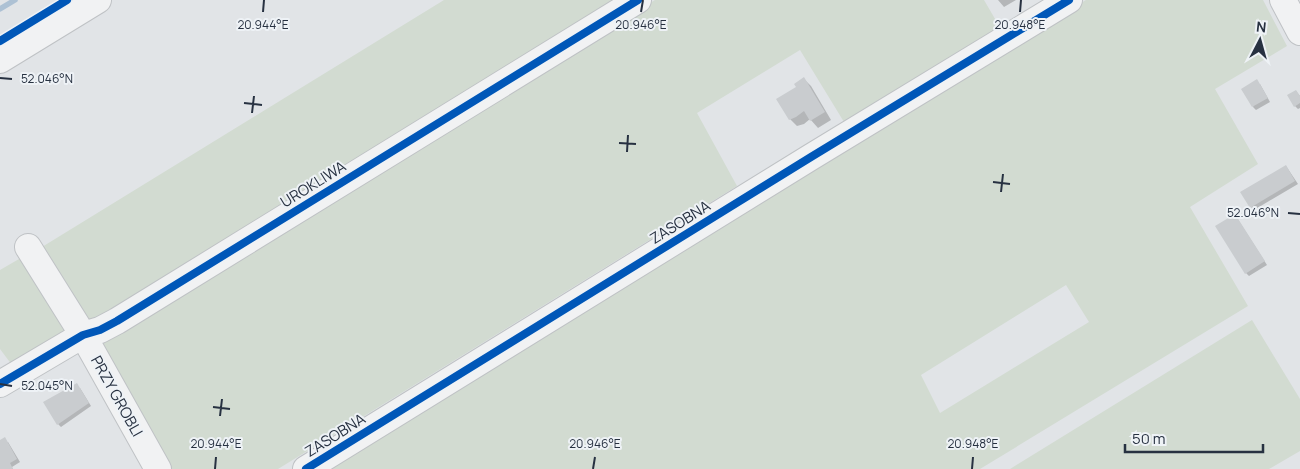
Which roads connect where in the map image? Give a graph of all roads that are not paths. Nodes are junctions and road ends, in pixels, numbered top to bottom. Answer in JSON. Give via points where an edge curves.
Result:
{"nodes":[{"id":1,"x":98,"y":0,"type":"edge"},
{"id":2,"x":638,"y":0,"type":"edge"},
{"id":3,"x":1069,"y":0,"type":"edge"},
{"id":4,"x":1283,"y":0,"type":"edge"},
{"id":5,"x":1300,"y":32,"type":"edge"},
{"id":6,"x":0,"y":60,"type":"edge"},
{"id":7,"x":28,"y":247,"type":"dead end"},
{"id":8,"x":83,"y":335,"type":"junction"},
{"id":9,"x":0,"y":384,"type":"edge"},
{"id":10,"x":158,"y":469,"type":"edge"},
{"id":11,"x":306,"y":469,"type":"edge"}],
"edges":[{"from":1,"to":6,"type":"street"},
{"from":2,"to":8,"type":"street","name":"UROKLIWA","via":[[117,321]]},
{"from":3,"to":11,"type":"street","name":"ZASOBNA"},
{"from":4,"to":5,"type":"street"},
{"from":7,"to":8,"type":"street","name":"PRZY GROBLI"},
{"from":8,"to":9,"type":"street","name":"UROKLIWA"},
{"from":8,"to":10,"type":"street","name":"PRZY GROBLI"}]}
